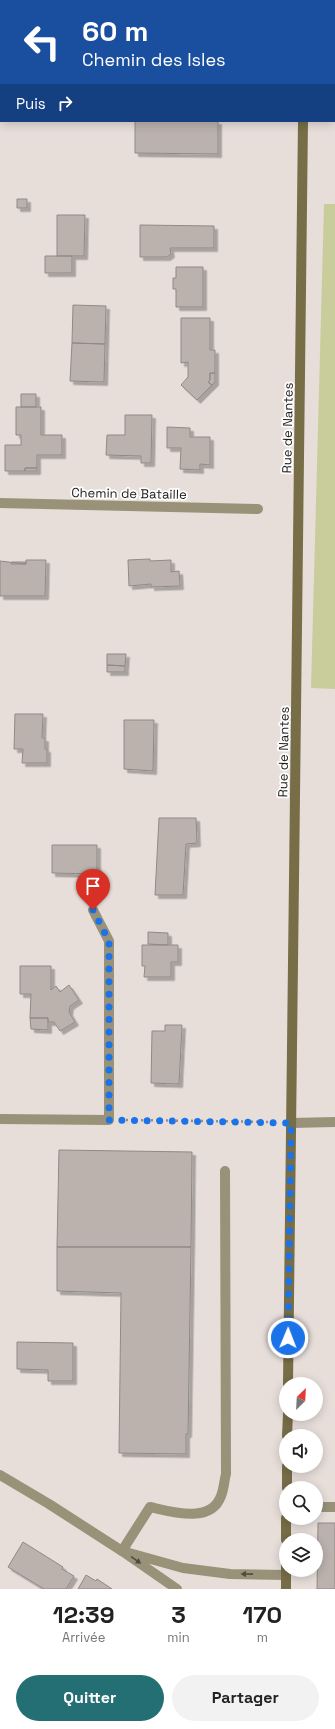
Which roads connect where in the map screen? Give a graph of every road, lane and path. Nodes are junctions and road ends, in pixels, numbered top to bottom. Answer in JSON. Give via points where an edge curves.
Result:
{"nodes":[{"id":1,"x":303,"y":122,"type":"edge"},
{"id":2,"x":0,"y":503,"type":"edge"},
{"id":3,"x":258,"y":509,"type":"dead end"},
{"id":4,"x":93,"y":910,"type":"dead end"},
{"id":5,"x":0,"y":1119,"type":"edge"},
{"id":6,"x":109,"y":1120,"type":"junction"},
{"id":7,"x":335,"y":1122,"type":"edge"},
{"id":8,"x":291,"y":1123,"type":"junction"},
{"id":9,"x":225,"y":1171,"type":"dead end"},
{"id":10,"x":288,"y":1377,"type":"edge"},
{"id":11,"x":0,"y":1475,"type":"edge"},
{"id":12,"x":323,"y":1507,"type":"edge"},
{"id":13,"x":335,"y":1508,"type":"edge"},
{"id":14,"x":122,"y":1551,"type":"junction"},
{"id":15,"x":279,"y":1575,"type":"edge"},
{"id":16,"x":286,"y":1577,"type":"edge"},
{"id":17,"x":177,"y":1589,"type":"edge"},
{"id":18,"x":286,"y":1589,"type":"edge"}],
"edges":[{"from":1,"to":8,"type":"main road","name":"Rue de Nantes"},
{"from":2,"to":3,"type":"street","name":"Chemin de Bataille"},
{"from":4,"to":6,"type":"street","via":[[109,941]]},
{"from":5,"to":6,"type":"street"},
{"from":6,"to":8,"type":"path"},
{"from":7,"to":8,"type":"street"},
{"from":8,"to":10,"type":"main road","name":"Rue de Nantes"},
{"from":9,"to":14,"type":"street","via":[[226,1474],[221,1496],[212,1508],[202,1513],[150,1507]]},
{"from":11,"to":14,"type":"street"},
{"from":12,"to":13,"type":"street"},
{"from":15,"to":14,"type":"street","one_way":true,"via":[[230,1574],[183,1568]]},
{"from":14,"to":17,"type":"street","one_way":true},
{"from":16,"to":18,"type":"main road"}]}
